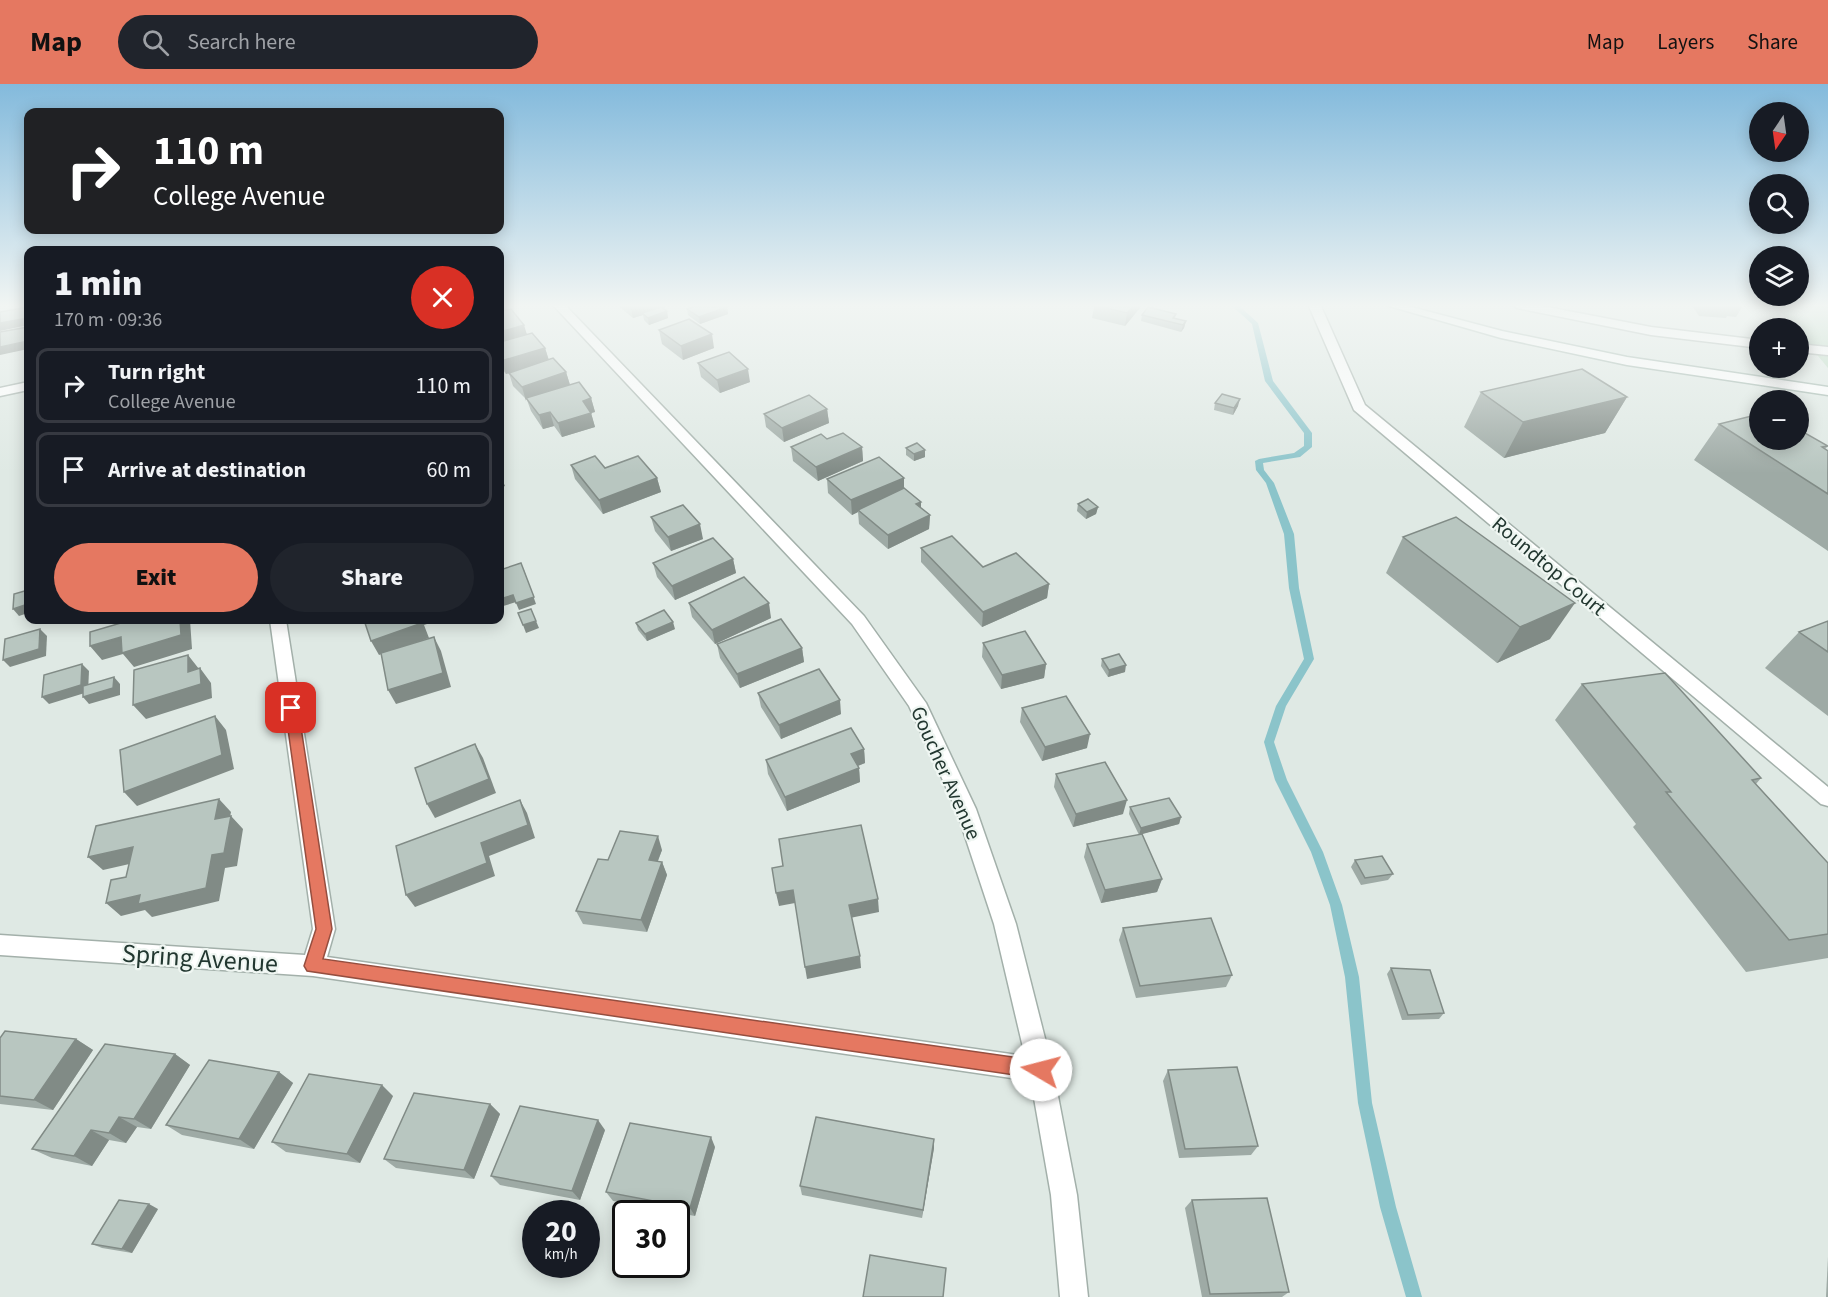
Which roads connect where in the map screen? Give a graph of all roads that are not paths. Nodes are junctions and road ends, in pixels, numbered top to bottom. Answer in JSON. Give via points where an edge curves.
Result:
{"nodes":[{"id":1,"x":612,"y":361,"type":"edge"},
{"id":2,"x":1339,"y":361,"type":"edge"},
{"id":3,"x":1627,"y":361,"type":"edge"},
{"id":4,"x":24,"y":388,"type":"edge"},
{"id":5,"x":1828,"y":391,"type":"edge"},
{"id":6,"x":0,"y":392,"type":"edge"},
{"id":7,"x":279,"y":624,"type":"edge"},
{"id":8,"x":1828,"y":798,"type":"edge"},
{"id":9,"x":0,"y":945,"type":"edge"},
{"id":10,"x":313,"y":966,"type":"junction"},
{"id":11,"x":1041,"y":1070,"type":"junction"},
{"id":12,"x":1074,"y":1297,"type":"edge"}],
"edges":[{"from":1,"to":11,"type":"street","name":"Goucher Avenue","via":[[858,620],[917,703],[966,809],[1005,924]]},
{"from":2,"to":8,"type":"street","name":"Roundtop Court","via":[[1359,407]]},
{"from":3,"to":5,"type":"street"},
{"from":4,"to":6,"type":"street"},
{"from":7,"to":10,"type":"street","via":[[324,929]]},
{"from":9,"to":10,"type":"street","name":"Spring Avenue"},
{"from":10,"to":11,"type":"street","name":"Spring Avenue"},
{"from":11,"to":12,"type":"street","name":"Goucher Avenue","via":[[1064,1195]]}]}
